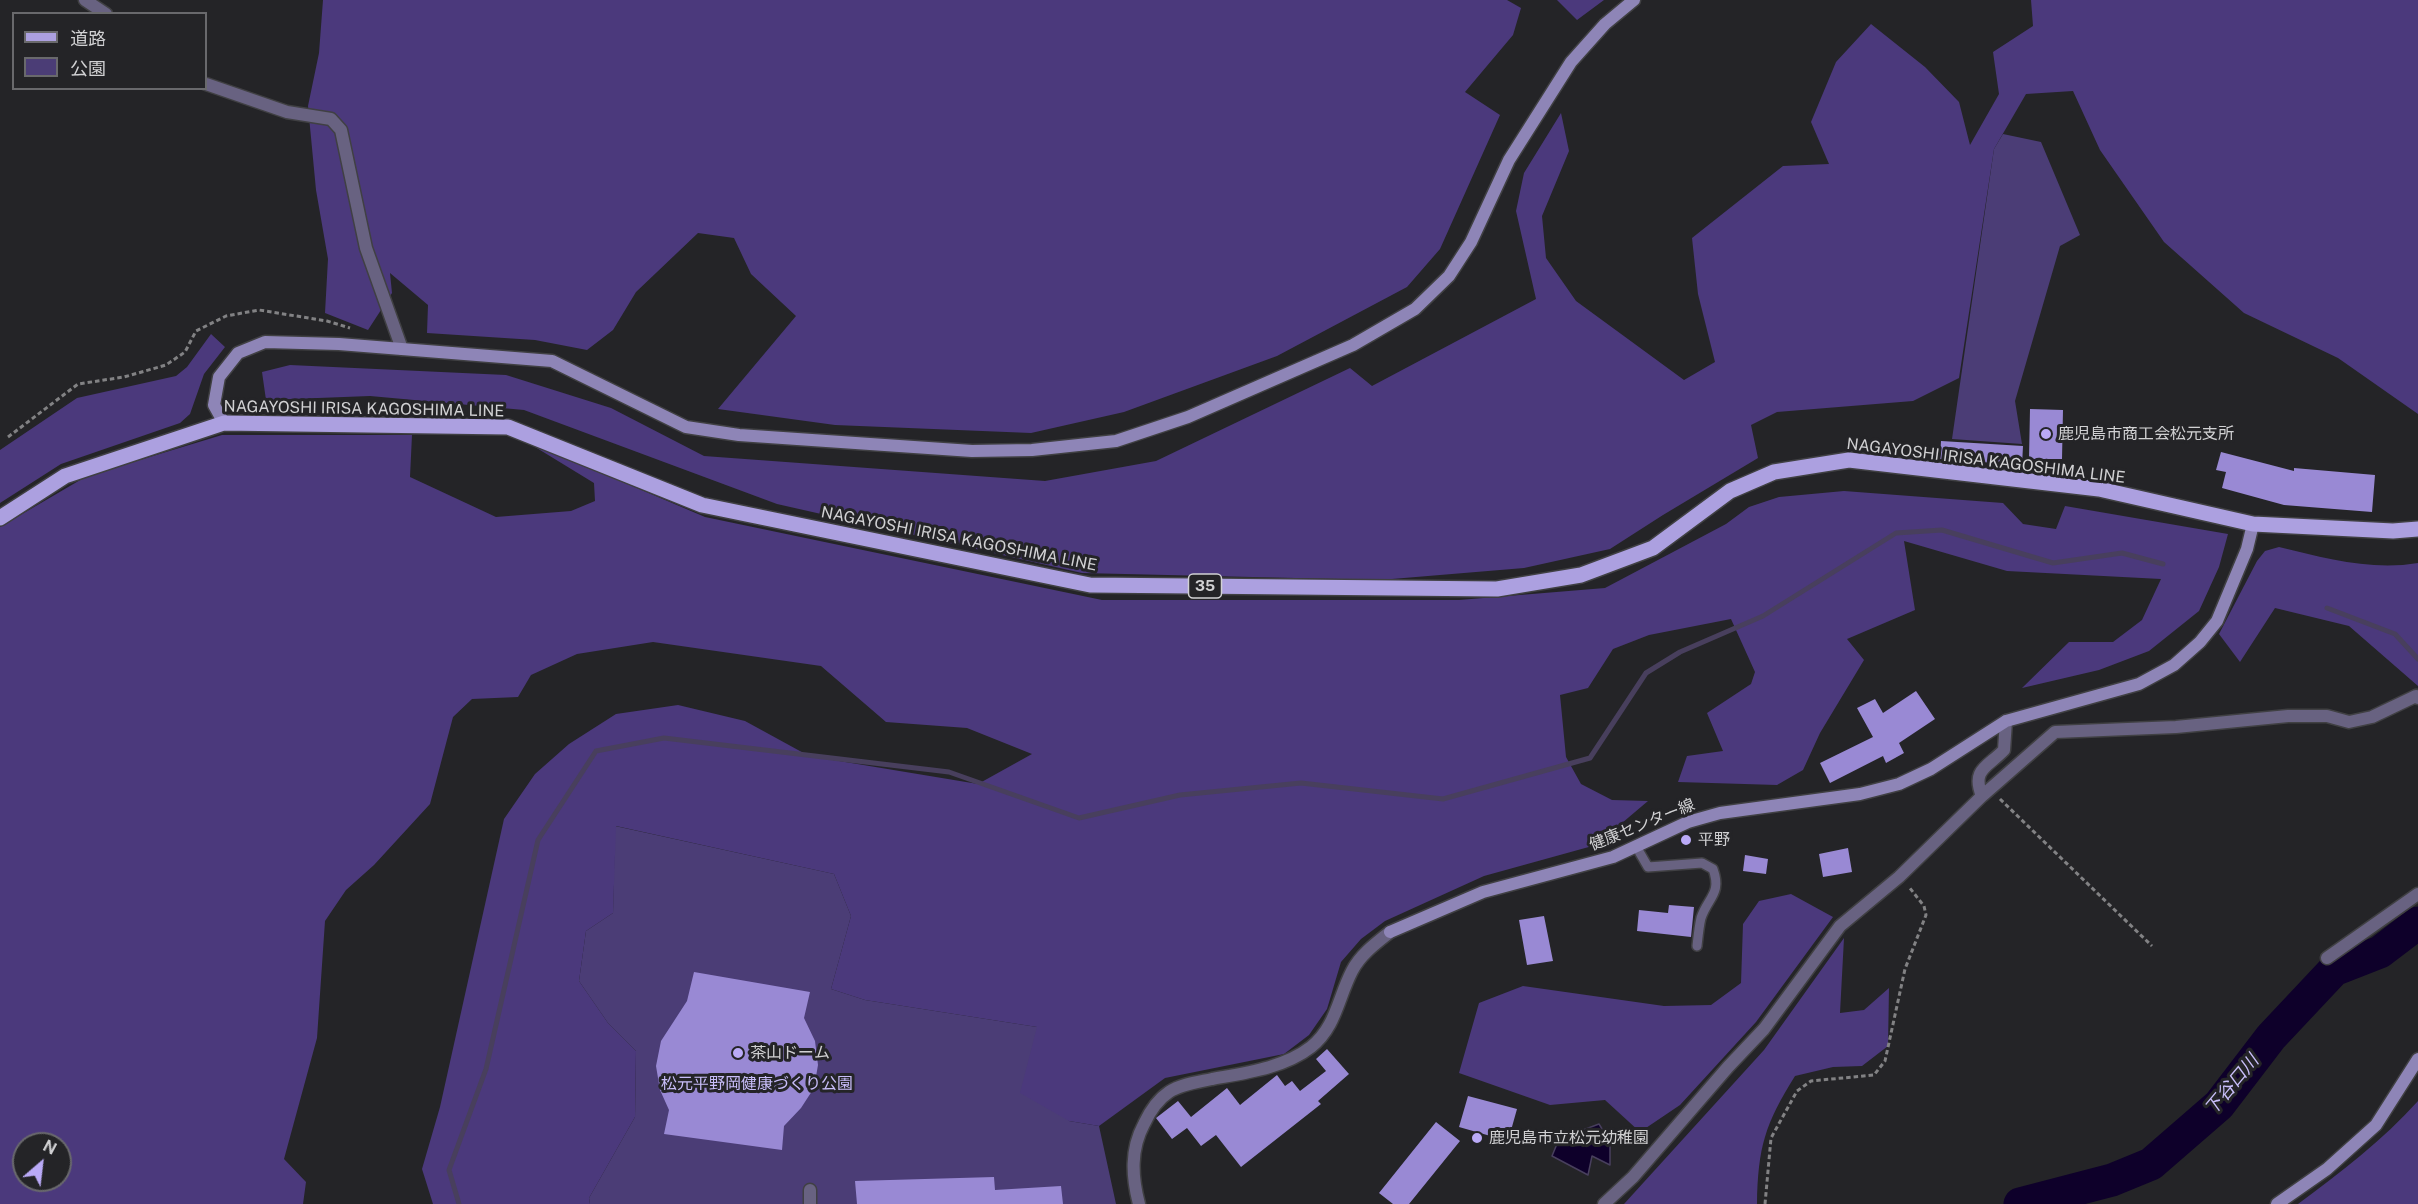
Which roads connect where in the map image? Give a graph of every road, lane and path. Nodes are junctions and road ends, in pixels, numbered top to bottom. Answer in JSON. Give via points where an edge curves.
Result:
{"nodes":[{"id":1,"x":85,"y":0,"type":"edge"},
{"id":2,"x":1634,"y":0,"type":"edge"},
{"id":3,"x":103,"y":12,"type":"edge"},
{"id":4,"x":207,"y":84,"type":"edge"},
{"id":5,"x":374,"y":347,"type":"junction"},
{"id":6,"x":402,"y":349,"type":"junction"},
{"id":7,"x":224,"y":423,"type":"junction"},
{"id":8,"x":8,"y":437,"type":"dead end"},
{"id":9,"x":0,"y":518,"type":"edge"},
{"id":10,"x":2253,"y":524,"type":"junction"},
{"id":11,"x":2418,"y":529,"type":"edge"},
{"id":12,"x":2418,"y":698,"type":"edge"},
{"id":13,"x":2006,"y":720,"type":"junction"},
{"id":14,"x":1986,"y":793,"type":"junction"},
{"id":15,"x":1636,"y":848,"type":"junction"},
{"id":16,"x":1899,"y":877,"type":"junction"},
{"id":17,"x":2418,"y":894,"type":"edge"},
{"id":18,"x":1697,"y":946,"type":"dead end"},
{"id":19,"x":2152,"y":946,"type":"dead end"},
{"id":20,"x":2327,"y":958,"type":"dead end"},
{"id":21,"x":2418,"y":1059,"type":"edge"},
{"id":22,"x":810,"y":1190,"type":"dead end"},
{"id":23,"x":810,"y":1204,"type":"edge"},
{"id":24,"x":1138,"y":1204,"type":"edge"},
{"id":25,"x":1604,"y":1204,"type":"edge"},
{"id":26,"x":1765,"y":1204,"type":"edge"},
{"id":27,"x":2277,"y":1204,"type":"edge"}],
"edges":[{"from":1,"to":3,"type":"street"},
{"from":2,"to":6,"type":"street","via":[[1605,24],[1571,62],[1509,160],[1471,242],[1449,276],[1415,309],[1353,345],[1188,417],[1116,441],[1032,450],[972,451],[739,435],[686,427],[552,361]]},
{"from":4,"to":6,"type":"street","via":[[287,112],[331,119],[341,130],[366,248]]},
{"from":5,"to":6,"type":"street"},
{"from":5,"to":7,"type":"street","via":[[265,342],[238,353],[219,377],[214,405]]},
{"from":5,"to":8,"type":"path","via":[[361,332],[327,321],[259,310],[226,316],[196,331],[185,352],[166,365],[78,384]]},
{"from":7,"to":9,"type":"main road","name":"NAGAYOSHI IRISA KAGOSHIMA LINE","number":"35","via":[[65,476]]},
{"from":7,"to":10,"type":"main road","name":"NAGAYOSHI IRISA KAGOSHIMA LINE","number":"35","via":[[507,427],[702,505],[1090,585],[1497,590],[1581,575],[1653,548],[1730,491],[1774,472],[1849,460],[2099,489]]},
{"from":10,"to":11,"type":"main road","name":"NAGAYOSHI IRISA KAGOSHIMA LINE","number":"35"},
{"from":10,"to":13,"type":"street","name":"健康センター線","via":[[2247,549],[2217,621],[2174,665],[2139,684]]},
{"from":12,"to":14,"type":"street","via":[[2349,722],[2327,716],[2288,716],[2176,727],[2055,732]]},
{"from":13,"to":14,"type":"street","via":[[2004,750],[1984,765],[1977,781]]},
{"from":13,"to":15,"type":"street","name":"健康センター線","via":[[1931,769],[1899,784],[1860,794],[1720,813],[1688,822]]},
{"from":14,"to":16,"type":"street"},
{"from":14,"to":19,"type":"path"},
{"from":15,"to":18,"type":"lane","via":[[1648,867],[1702,863],[1713,869],[1716,893],[1701,917]]},
{"from":15,"to":24,"type":"street","name":"健康センター線","via":[[1483,892],[1390,932],[1352,970],[1331,1023],[1313,1045],[1291,1061],[1170,1091],[1153,1106],[1134,1151],[1132,1180]]},
{"from":16,"to":25,"type":"street","via":[[1840,926],[1764,1029],[1633,1177]]},
{"from":16,"to":26,"type":"path","via":[[1918,896],[1926,915],[1905,969],[1885,1061],[1874,1075],[1810,1081],[1797,1091],[1771,1138]]},
{"from":17,"to":20,"type":"street"},
{"from":21,"to":27,"type":"street","via":[[2376,1125],[2327,1169]]},
{"from":22,"to":23,"type":"street"}]}
